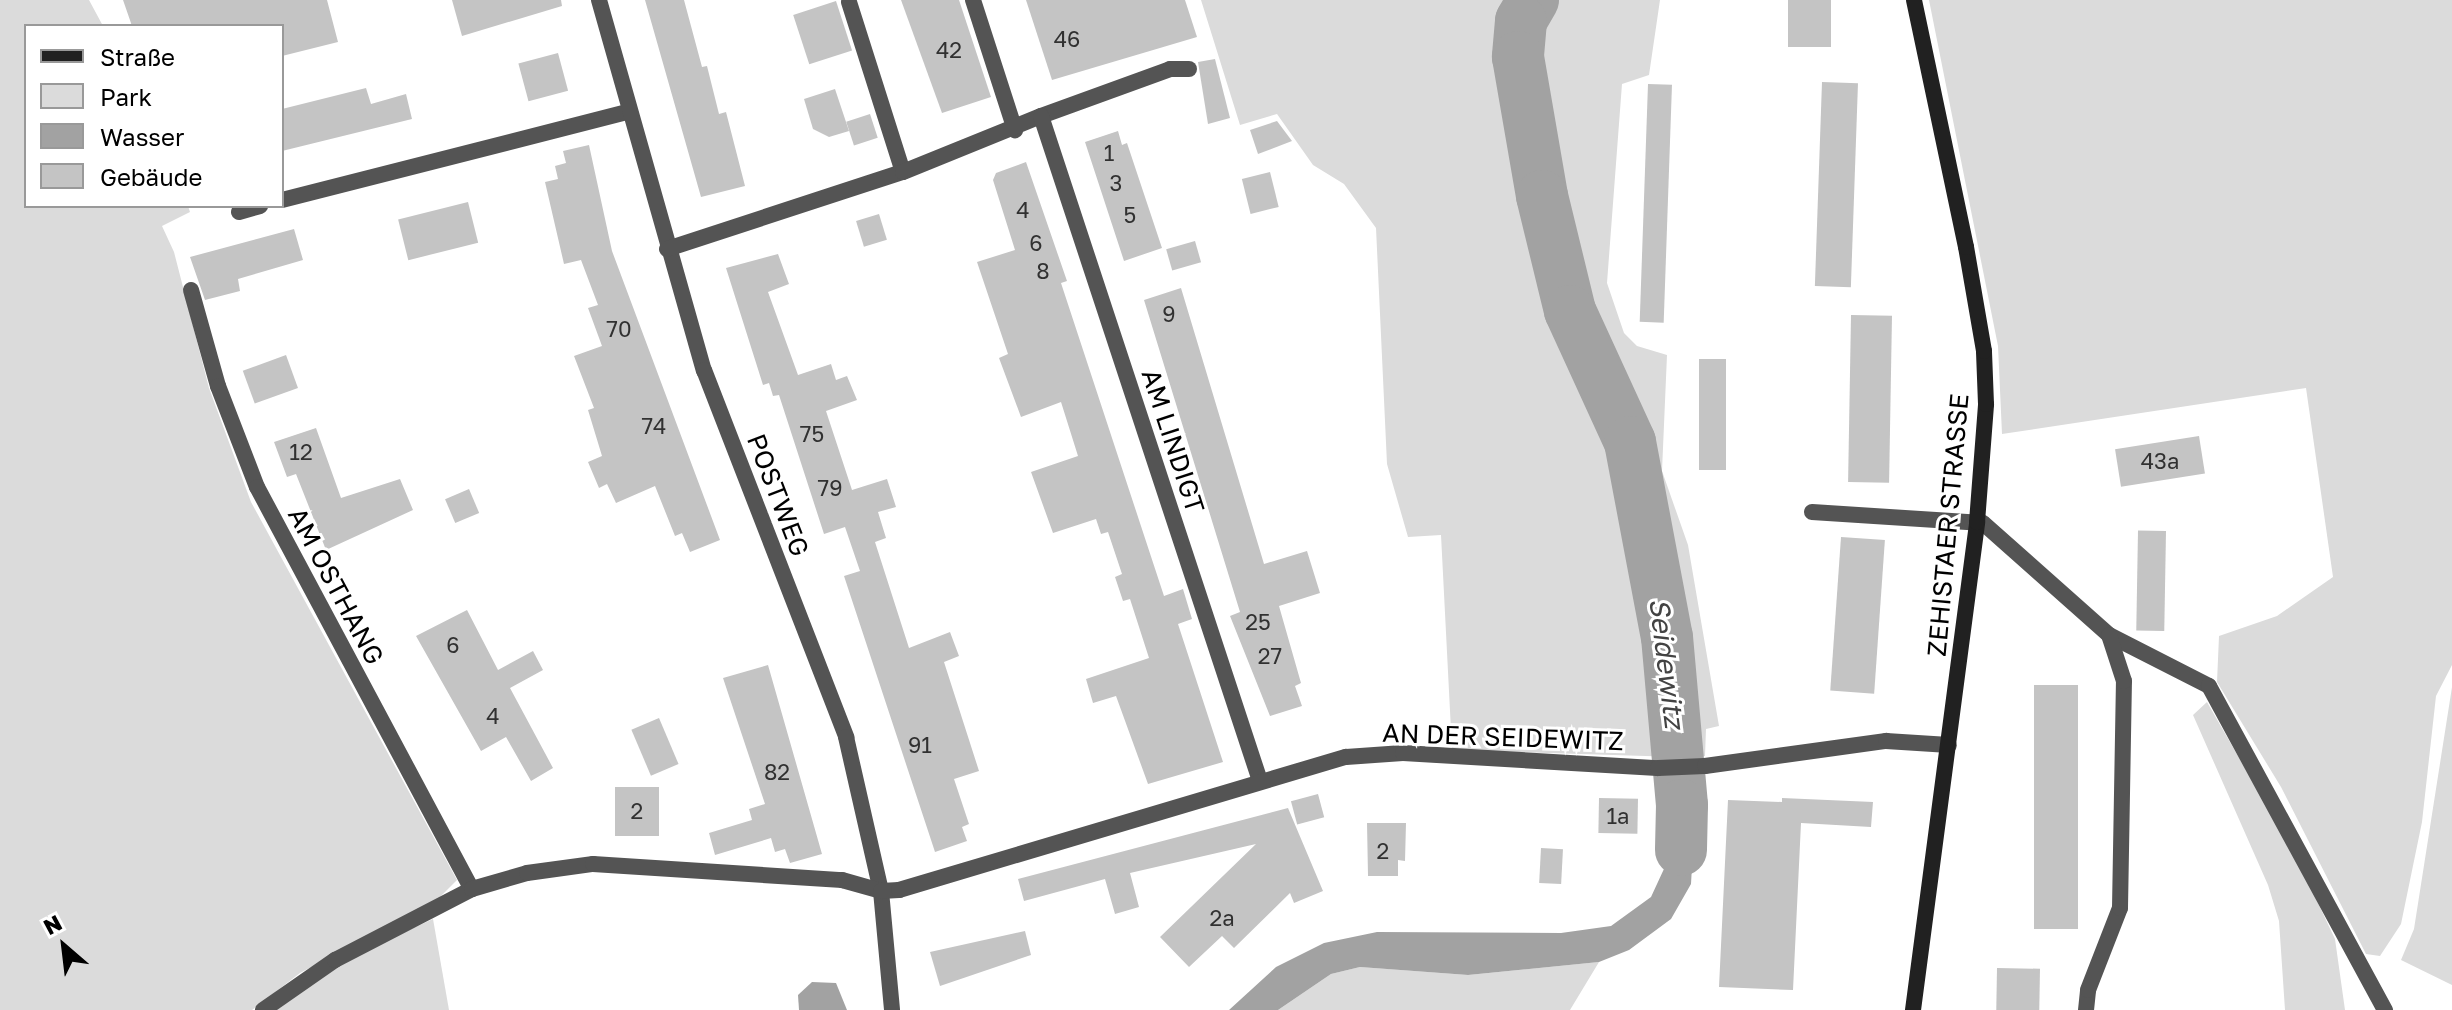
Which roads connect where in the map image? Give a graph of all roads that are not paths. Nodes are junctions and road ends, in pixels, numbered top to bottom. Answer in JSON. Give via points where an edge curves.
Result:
{"nodes":[{"id":1,"x":599,"y":0,"type":"edge"},
{"id":2,"x":973,"y":0,"type":"edge"},
{"id":3,"x":1914,"y":0,"type":"edge"},
{"id":4,"x":849,"y":2,"type":"edge"},
{"id":5,"x":1189,"y":69,"type":"dead end"},
{"id":6,"x":627,"y":112,"type":"junction"},
{"id":7,"x":1041,"y":116,"type":"junction"},
{"id":8,"x":1015,"y":130,"type":"junction"},
{"id":9,"x":903,"y":172,"type":"junction"},
{"id":10,"x":284,"y":199,"type":"edge"},
{"id":11,"x":253,"y":208,"type":"edge"},
{"id":12,"x":239,"y":212,"type":"dead end"},
{"id":13,"x":667,"y":249,"type":"junction"},
{"id":14,"x":191,"y":290,"type":"dead end"},
{"id":15,"x":1812,"y":512,"type":"dead end"},
{"id":16,"x":1977,"y":522,"type":"junction"},
{"id":17,"x":2109,"y":635,"type":"junction"},
{"id":18,"x":1949,"y":745,"type":"junction"},
{"id":19,"x":1260,"y":781,"type":"junction"},
{"id":20,"x":472,"y":889,"type":"junction"},
{"id":21,"x":881,"y":891,"type":"junction"},
{"id":22,"x":263,"y":1010,"type":"edge"},
{"id":23,"x":892,"y":1010,"type":"edge"},
{"id":24,"x":1913,"y":1010,"type":"edge"},
{"id":25,"x":2086,"y":1010,"type":"edge"},
{"id":26,"x":2385,"y":1010,"type":"edge"}],
"edges":[{"from":1,"to":6,"type":"street","name":"POSTWEG"},
{"from":2,"to":8,"type":"street"},
{"from":3,"to":16,"type":"main road","name":"ZEHISTAER STRASSE","via":[[1984,351],[1985,439]]},
{"from":4,"to":9,"type":"street"},
{"from":5,"to":7,"type":"street","via":[[1170,69]]},
{"from":6,"to":10,"type":"street"},
{"from":6,"to":13,"type":"street","name":"POSTWEG"},
{"from":7,"to":8,"type":"street"},
{"from":7,"to":19,"type":"street","name":"AM LINDIGT"},
{"from":8,"to":9,"type":"street"},
{"from":9,"to":13,"type":"street"},
{"from":11,"to":12,"type":"street"},
{"from":13,"to":21,"type":"street","name":"POSTWEG","via":[[704,370],[846,737]]},
{"from":14,"to":20,"type":"street","name":"AM OSTHANG","via":[[218,386],[257,487]]},
{"from":15,"to":16,"type":"street"},
{"from":16,"to":17,"type":"street"},
{"from":16,"to":18,"type":"main road","name":"ZEHISTAER STRASSE"},
{"from":17,"to":25,"type":"street","via":[[2124,681],[2120,908],[2088,990]]},
{"from":17,"to":26,"type":"street","via":[[2209,686]]},
{"from":18,"to":19,"type":"street","name":"AN DER SEIDEWITZ","via":[[1886,741],[1658,768],[1403,753],[1346,757]]},
{"from":18,"to":24,"type":"main road","name":"ZEHISTAER STRASSE"},
{"from":19,"to":21,"type":"street","name":"AN DER SEIDEWITZ","via":[[975,868]]},
{"from":20,"to":21,"type":"street","via":[[527,873],[593,864],[842,880]]},
{"from":20,"to":22,"type":"street","via":[[335,960]]},
{"from":21,"to":23,"type":"street","name":"POSTWEG"}]}
